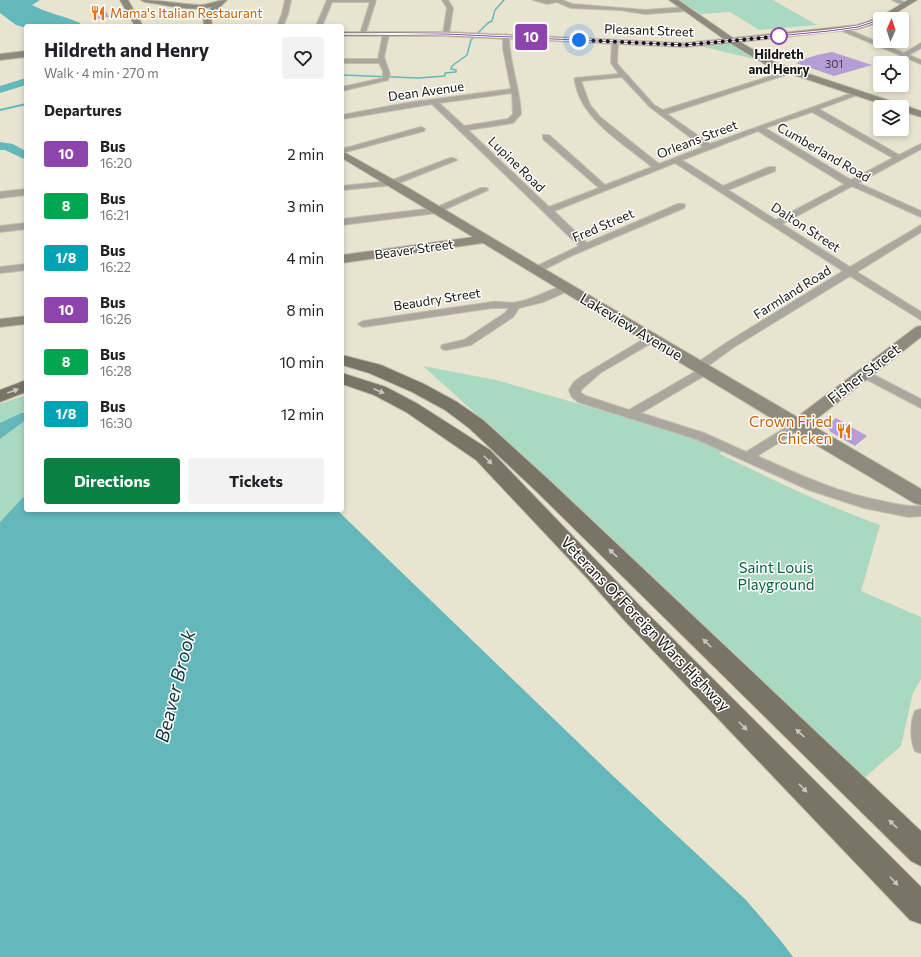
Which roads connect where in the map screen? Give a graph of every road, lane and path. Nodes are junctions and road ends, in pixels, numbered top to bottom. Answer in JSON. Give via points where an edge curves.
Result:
{"nodes":[{"id":1,"x":124,"y":0,"type":"edge"},
{"id":2,"x":145,"y":0,"type":"edge"},
{"id":3,"x":288,"y":0,"type":"edge"},
{"id":4,"x":330,"y":0,"type":"edge"},
{"id":5,"x":373,"y":0,"type":"edge"},
{"id":6,"x":445,"y":0,"type":"edge"},
{"id":7,"x":536,"y":0,"type":"edge"},
{"id":8,"x":558,"y":0,"type":"edge"},
{"id":9,"x":673,"y":0,"type":"edge"},
{"id":10,"x":895,"y":0,"type":"edge"},
{"id":11,"x":913,"y":0,"type":"edge"},
{"id":12,"x":221,"y":2,"type":"edge"},
{"id":13,"x":905,"y":4,"type":"junction"},
{"id":14,"x":188,"y":6,"type":"junction"},
{"id":15,"x":687,"y":9,"type":"junction"},
{"id":16,"x":892,"y":12,"type":"edge"},
{"id":17,"x":207,"y":16,"type":"junction"},
{"id":18,"x":873,"y":22,"type":"edge"},
{"id":19,"x":138,"y":24,"type":"edge"},
{"id":20,"x":208,"y":24,"type":"edge"},
{"id":21,"x":281,"y":24,"type":"edge"},
{"id":22,"x":320,"y":24,"type":"edge"},
{"id":23,"x":842,"y":29,"type":"junction"},
{"id":24,"x":344,"y":34,"type":"edge"},
{"id":25,"x":363,"y":34,"type":"junction"},
{"id":26,"x":386,"y":34,"type":"junction"},
{"id":27,"x":446,"y":34,"type":"junction"},
{"id":28,"x":506,"y":36,"type":"junction"},
{"id":29,"x":733,"y":41,"type":"junction"},
{"id":30,"x":615,"y":42,"type":"junction"},
{"id":31,"x":684,"y":45,"type":"junction"},
{"id":32,"x":921,"y":45,"type":"edge"},
{"id":33,"x":716,"y":51,"type":"dead end"},
{"id":34,"x":24,"y":54,"type":"edge"},
{"id":35,"x":904,"y":55,"type":"junction"},
{"id":36,"x":0,"y":57,"type":"edge"},
{"id":37,"x":745,"y":58,"type":"dead end"},
{"id":38,"x":344,"y":61,"type":"edge"},
{"id":39,"x":381,"y":61,"type":"junction"},
{"id":40,"x":921,"y":62,"type":"edge"},
{"id":41,"x":773,"y":65,"type":"junction"},
{"id":42,"x":792,"y":71,"type":"junction"},
{"id":43,"x":624,"y":75,"type":"junction"},
{"id":44,"x":344,"y":88,"type":"edge"},
{"id":45,"x":513,"y":91,"type":"junction"},
{"id":46,"x":858,"y":93,"type":"junction"},
{"id":47,"x":880,"y":100,"type":"edge"},
{"id":48,"x":433,"y":101,"type":"junction"},
{"id":49,"x":813,"y":109,"type":"junction"},
{"id":50,"x":909,"y":110,"type":"edge"},
{"id":51,"x":662,"y":113,"type":"junction"},
{"id":52,"x":920,"y":114,"type":"edge"},
{"id":53,"x":344,"y":117,"type":"edge"},
{"id":54,"x":759,"y":128,"type":"junction"},
{"id":55,"x":421,"y":129,"type":"dead end"},
{"id":56,"x":461,"y":129,"type":"junction"},
{"id":57,"x":546,"y":137,"type":"dead end"},
{"id":58,"x":921,"y":146,"type":"edge"},
{"id":59,"x":709,"y":147,"type":"junction"},
{"id":60,"x":344,"y":156,"type":"edge"},
{"id":61,"x":899,"y":158,"type":"junction"},
{"id":62,"x":453,"y":160,"type":"dead end"},
{"id":63,"x":676,"y":160,"type":"junction"},
{"id":64,"x":658,"y":166,"type":"junction"},
{"id":65,"x":772,"y":169,"type":"dead end"},
{"id":66,"x":391,"y":182,"type":"junction"},
{"id":67,"x":851,"y":183,"type":"junction"},
{"id":68,"x":344,"y":188,"type":"edge"},
{"id":69,"x":604,"y":188,"type":"junction"},
{"id":70,"x":484,"y":190,"type":"dead end"},
{"id":71,"x":723,"y":190,"type":"junction"},
{"id":72,"x":24,"y":192,"type":"edge"},
{"id":73,"x":0,"y":195,"type":"edge"},
{"id":74,"x":682,"y":206,"type":"dead end"},
{"id":75,"x":437,"y":210,"type":"junction"},
{"id":76,"x":547,"y":211,"type":"junction"},
{"id":77,"x":921,"y":214,"type":"edge"},
{"id":78,"x":344,"y":222,"type":"edge"},
{"id":79,"x":776,"y":224,"type":"junction"},
{"id":80,"x":24,"y":226,"type":"edge"},
{"id":81,"x":0,"y":228,"type":"edge"},
{"id":82,"x":921,"y":228,"type":"edge"},
{"id":83,"x":486,"y":239,"type":"junction"},
{"id":84,"x":585,"y":246,"type":"junction"},
{"id":85,"x":344,"y":259,"type":"edge"},
{"id":86,"x":24,"y":267,"type":"edge"},
{"id":87,"x":0,"y":270,"type":"edge"},
{"id":88,"x":536,"y":270,"type":"junction"},
{"id":89,"x":850,"y":271,"type":"junction"},
{"id":90,"x":566,"y":288,"type":"junction"},
{"id":91,"x":515,"y":306,"type":"junction"},
{"id":92,"x":921,"y":317,"type":"edge"},
{"id":93,"x":24,"y":320,"type":"edge"},
{"id":94,"x":0,"y":323,"type":"edge"},
{"id":95,"x":363,"y":324,"type":"dead end"},
{"id":96,"x":921,"y":330,"type":"edge"},
{"id":97,"x":651,"y":339,"type":"junction"},
{"id":98,"x":446,"y":347,"type":"dead end"},
{"id":99,"x":344,"y":361,"type":"edge"},
{"id":100,"x":702,"y":369,"type":"junction"},
{"id":101,"x":24,"y":374,"type":"edge"},
{"id":102,"x":864,"y":374,"type":"junction"},
{"id":103,"x":344,"y":379,"type":"edge"},
{"id":104,"x":0,"y":381,"type":"edge"},
{"id":105,"x":24,"y":387,"type":"edge"},
{"id":106,"x":0,"y":396,"type":"edge"},
{"id":107,"x":921,"y":404,"type":"edge"},
{"id":108,"x":631,"y":414,"type":"junction"},
{"id":109,"x":797,"y":426,"type":"junction"},
{"id":110,"x":747,"y":457,"type":"junction"},
{"id":111,"x":921,"y":498,"type":"edge"},
{"id":112,"x":921,"y":511,"type":"edge"},
{"id":113,"x":921,"y":717,"type":"edge"},
{"id":114,"x":921,"y":745,"type":"edge"},
{"id":115,"x":921,"y":852,"type":"edge"},
{"id":116,"x":921,"y":909,"type":"edge"}],
"edges":[{"from":1,"to":19,"type":"main road"},
{"from":2,"to":14,"type":"main road"},
{"from":3,"to":21,"type":"street"},
{"from":4,"to":5,"type":"street"},
{"from":4,"to":22,"type":"street"},
{"from":5,"to":25,"type":"street"},
{"from":6,"to":27,"type":"street","via":[[450,8]]},
{"from":7,"to":8,"type":"street"},
{"from":8,"to":15,"type":"street","via":[[571,6],[645,12]]},
{"from":9,"to":15,"type":"main road"},
{"from":10,"to":13,"type":"street"},
{"from":11,"to":13,"type":"main road","name":"Pleasant Street"},
{"from":12,"to":14,"type":"main road","via":[[201,7]]},
{"from":12,"to":17,"type":"main road"},
{"from":13,"to":16,"type":"main road","name":"Pleasant Street"},
{"from":14,"to":17,"type":"main road","via":[[200,10]]},
{"from":15,"to":29,"type":"main road"},
{"from":17,"to":20,"type":"main road"},
{"from":18,"to":23,"type":"main road","name":"Pleasant Street"},
{"from":23,"to":29,"type":"main road","name":"Pleasant Street"},
{"from":23,"to":35,"type":"street"},
{"from":24,"to":25,"type":"main road","name":"Pleasant Street"},
{"from":25,"to":26,"type":"main road","name":"Pleasant Street"},
{"from":26,"to":27,"type":"main road","name":"Pleasant Street"},
{"from":26,"to":39,"type":"street"},
{"from":27,"to":28,"type":"main road","name":"Pleasant Street"},
{"from":28,"to":30,"type":"main road","name":"Pleasant Street"},
{"from":28,"to":45,"type":"street"},
{"from":29,"to":31,"type":"main road","name":"Pleasant Street"},
{"from":29,"to":41,"type":"main road"},
{"from":30,"to":31,"type":"main road","name":"Pleasant Street"},
{"from":30,"to":43,"type":"street","via":[[615,64]]},
{"from":31,"to":33,"type":"main road"},
{"from":32,"to":35,"type":"street"},
{"from":34,"to":36,"type":"main road"},
{"from":35,"to":40,"type":"street"},
{"from":37,"to":41,"type":"main road"},
{"from":38,"to":39,"type":"street"},
{"from":39,"to":44,"type":"street","via":[[387,76],[381,81]]},
{"from":41,"to":42,"type":"main road"},
{"from":42,"to":46,"type":"main road"},
{"from":42,"to":51,"type":"street"},
{"from":43,"to":51,"type":"street","via":[[652,106]]},
{"from":43,"to":64,"type":"street","via":[[578,79],[585,104],[597,119]]},
{"from":45,"to":48,"type":"street","name":"Dean Avenue"},
{"from":45,"to":56,"type":"street","via":[[517,114],[513,119]]},
{"from":46,"to":47,"type":"main road"},
{"from":46,"to":49,"type":"street","name":"Orleans Street"},
{"from":48,"to":53,"type":"street","name":"Dean Avenue"},
{"from":48,"to":56,"type":"street","name":"Lupine Road"},
{"from":49,"to":54,"type":"street","name":"Orleans Street"},
{"from":49,"to":61,"type":"street"},
{"from":50,"to":52,"type":"main road"},
{"from":51,"to":59,"type":"street"},
{"from":54,"to":59,"type":"street","name":"Orleans Street"},
{"from":54,"to":67,"type":"street","name":"Cumberland Road"},
{"from":55,"to":60,"type":"street"},
{"from":56,"to":76,"type":"street","name":"Lupine Road"},
{"from":57,"to":69,"type":"street"},
{"from":58,"to":61,"type":"street"},
{"from":59,"to":63,"type":"street","name":"Orleans Street"},
{"from":60,"to":66,"type":"main road","name":"Lakeview Avenue"},
{"from":61,"to":67,"type":"street"},
{"from":62,"to":66,"type":"street"},
{"from":63,"to":64,"type":"street","name":"Orleans Street"},
{"from":63,"to":71,"type":"street","name":"Dalton Street"},
{"from":64,"to":69,"type":"street","name":"Orleans Street"},
{"from":65,"to":71,"type":"street"},
{"from":66,"to":68,"type":"street"},
{"from":66,"to":75,"type":"main road","name":"Lakeview Avenue"},
{"from":67,"to":77,"type":"street","name":"Cumberland Road"},
{"from":67,"to":79,"type":"street"},
{"from":69,"to":76,"type":"street","name":"Orleans Street"},
{"from":70,"to":75,"type":"street"},
{"from":71,"to":79,"type":"street","name":"Dalton Street"},
{"from":72,"to":73,"type":"street"},
{"from":74,"to":84,"type":"street","name":"Fred Street"},
{"from":75,"to":78,"type":"street"},
{"from":75,"to":83,"type":"main road","name":"Lakeview Avenue"},
{"from":76,"to":84,"type":"street","name":"Lupine Road"},
{"from":79,"to":89,"type":"street","name":"Dalton Street"},
{"from":80,"to":81,"type":"street"},
{"from":82,"to":89,"type":"street","name":"Farmland Road"},
{"from":83,"to":85,"type":"main road","name":"Beaver Street"},
{"from":83,"to":88,"type":"main road","name":"Lakeview Avenue"},
{"from":84,"to":88,"type":"street","name":"Fred Street"},
{"from":86,"to":87,"type":"street"},
{"from":88,"to":90,"type":"main road","name":"Lakeview Avenue"},
{"from":89,"to":92,"type":"street","name":"Dalton Street"},
{"from":89,"to":100,"type":"street","name":"Farmland Road","via":[[730,345]]},
{"from":90,"to":91,"type":"street","via":[[539,300]]},
{"from":90,"to":97,"type":"main road","name":"Lakeview Avenue"},
{"from":91,"to":95,"type":"street","name":"Beaudry Street","via":[[492,305]]},
{"from":91,"to":98,"type":"street","via":[[509,315],[467,344]]},
{"from":93,"to":94,"type":"main road"},
{"from":96,"to":102,"type":"main road","name":"Fisher Street"},
{"from":97,"to":100,"type":"main road","name":"Lakeview Avenue"},
{"from":97,"to":108,"type":"street","via":[[593,372],[577,385],[575,391],[582,399]]},
{"from":115,"to":99,"type":"main road","name":"Veterans Of Foreign Wars Highway","one_way":true,"via":[[548,490],[476,424],[451,406],[418,388],[375,369]]},
{"from":100,"to":108,"type":"street","name":"Farmland Road"},
{"from":100,"to":109,"type":"main road","name":"Lakeview Avenue"},
{"from":101,"to":104,"type":"main road"},
{"from":102,"to":107,"type":"street"},
{"from":102,"to":109,"type":"main road","name":"Fisher Street"},
{"from":103,"to":116,"type":"main road","name":"Veterans Of Foreign Wars Highway","one_way":true,"via":[[380,391],[412,408],[483,455],[632,613]]},
{"from":106,"to":105,"type":"main road","one_way":true},
{"from":108,"to":110,"type":"street","via":[[700,436]]},
{"from":109,"to":110,"type":"street","name":"Fisher Street"},
{"from":109,"to":111,"type":"main road","name":"Lakeview Avenue"},
{"from":110,"to":112,"type":"street","via":[[814,487],[864,504],[909,512]]},
{"from":113,"to":114,"type":"street"}]}
